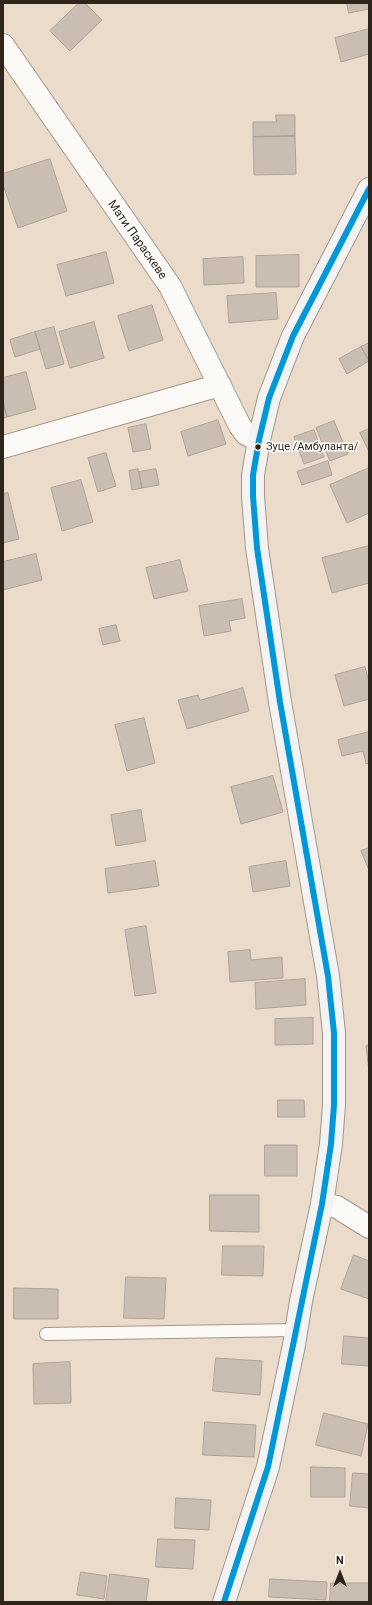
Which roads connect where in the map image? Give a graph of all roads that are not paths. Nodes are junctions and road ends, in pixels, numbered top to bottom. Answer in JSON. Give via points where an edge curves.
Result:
{"nodes":[{"id":1,"x":3,"y":45,"type":"edge"},
{"id":2,"x":369,"y":188,"type":"edge"},
{"id":3,"x":220,"y":385,"type":"junction"},
{"id":4,"x":258,"y":440,"type":"junction"},
{"id":5,"x":3,"y":447,"type":"edge"},
{"id":6,"x":322,"y":1204,"type":"junction"},
{"id":7,"x":369,"y":1227,"type":"edge"},
{"id":8,"x":296,"y":1330,"type":"junction"},
{"id":9,"x":46,"y":1334,"type":"dead end"},
{"id":10,"x":224,"y":1602,"type":"edge"}],
"edges":[{"from":1,"to":3,"type":"street","name":"Мати Параскеве","via":[[170,286]]},
{"from":2,"to":4,"type":"street","via":[[293,336],[269,398]]},
{"from":3,"to":4,"type":"street","name":"Мати Параскеве","via":[[240,426],[246,434]]},
{"from":3,"to":5,"type":"street"},
{"from":4,"to":6,"type":"street","via":[[253,476],[258,548],[280,702],[328,976],[334,1033],[334,1105]]},
{"from":6,"to":7,"type":"street","via":[[337,1207]]},
{"from":6,"to":8,"type":"street"},
{"from":8,"to":9,"type":"lane"},
{"from":8,"to":10,"type":"street","via":[[268,1467]]}]}
